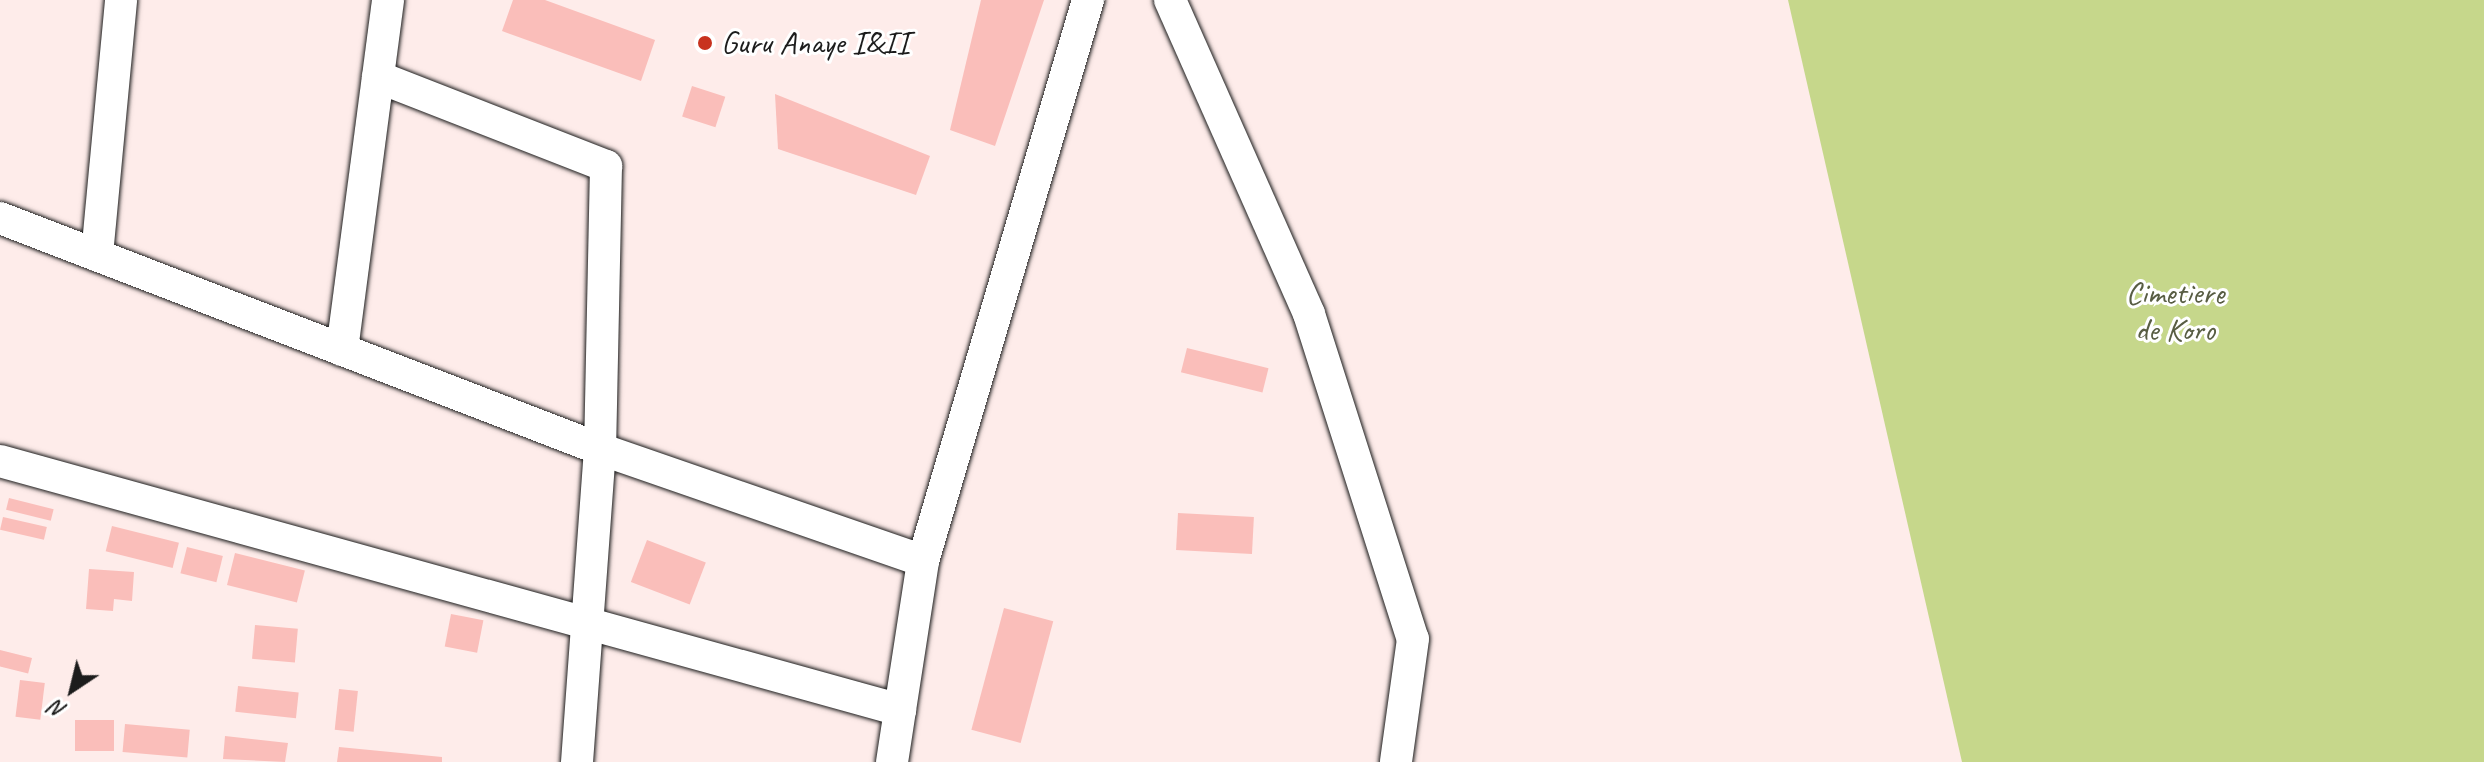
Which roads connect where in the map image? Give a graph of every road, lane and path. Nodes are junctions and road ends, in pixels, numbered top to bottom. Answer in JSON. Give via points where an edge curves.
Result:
{"nodes":[{"id":1,"x":121,"y":0,"type":"edge"},
{"id":2,"x":388,"y":0,"type":"edge"},
{"id":3,"x":1088,"y":0,"type":"edge"},
{"id":4,"x":1170,"y":0,"type":"edge"},
{"id":5,"x":378,"y":77,"type":"junction"},
{"id":6,"x":0,"y":218,"type":"edge"},
{"id":7,"x":97,"y":255,"type":"junction"},
{"id":8,"x":342,"y":350,"type":"junction"},
{"id":9,"x":600,"y":449,"type":"junction"},
{"id":10,"x":0,"y":461,"type":"edge"},
{"id":11,"x":923,"y":561,"type":"junction"},
{"id":12,"x":583,"y":622,"type":"junction"},
{"id":13,"x":900,"y":710,"type":"junction"},
{"id":14,"x":577,"y":762,"type":"edge"},
{"id":15,"x":892,"y":762,"type":"edge"},
{"id":16,"x":1396,"y":762,"type":"edge"}],
"edges":[{"from":1,"to":7,"type":"street"},
{"from":2,"to":5,"type":"street"},
{"from":3,"to":11,"type":"street"},
{"from":4,"to":16,"type":"street","via":[[1309,314],[1413,639]]},
{"from":5,"to":8,"type":"street"},
{"from":5,"to":9,"type":"street","via":[[606,166]]},
{"from":6,"to":7,"type":"street"},
{"from":7,"to":8,"type":"street"},
{"from":8,"to":9,"type":"street"},
{"from":9,"to":11,"type":"street"},
{"from":9,"to":12,"type":"street"},
{"from":10,"to":12,"type":"street"},
{"from":11,"to":13,"type":"street"},
{"from":12,"to":13,"type":"street"},
{"from":12,"to":14,"type":"street"},
{"from":13,"to":15,"type":"street"}]}
